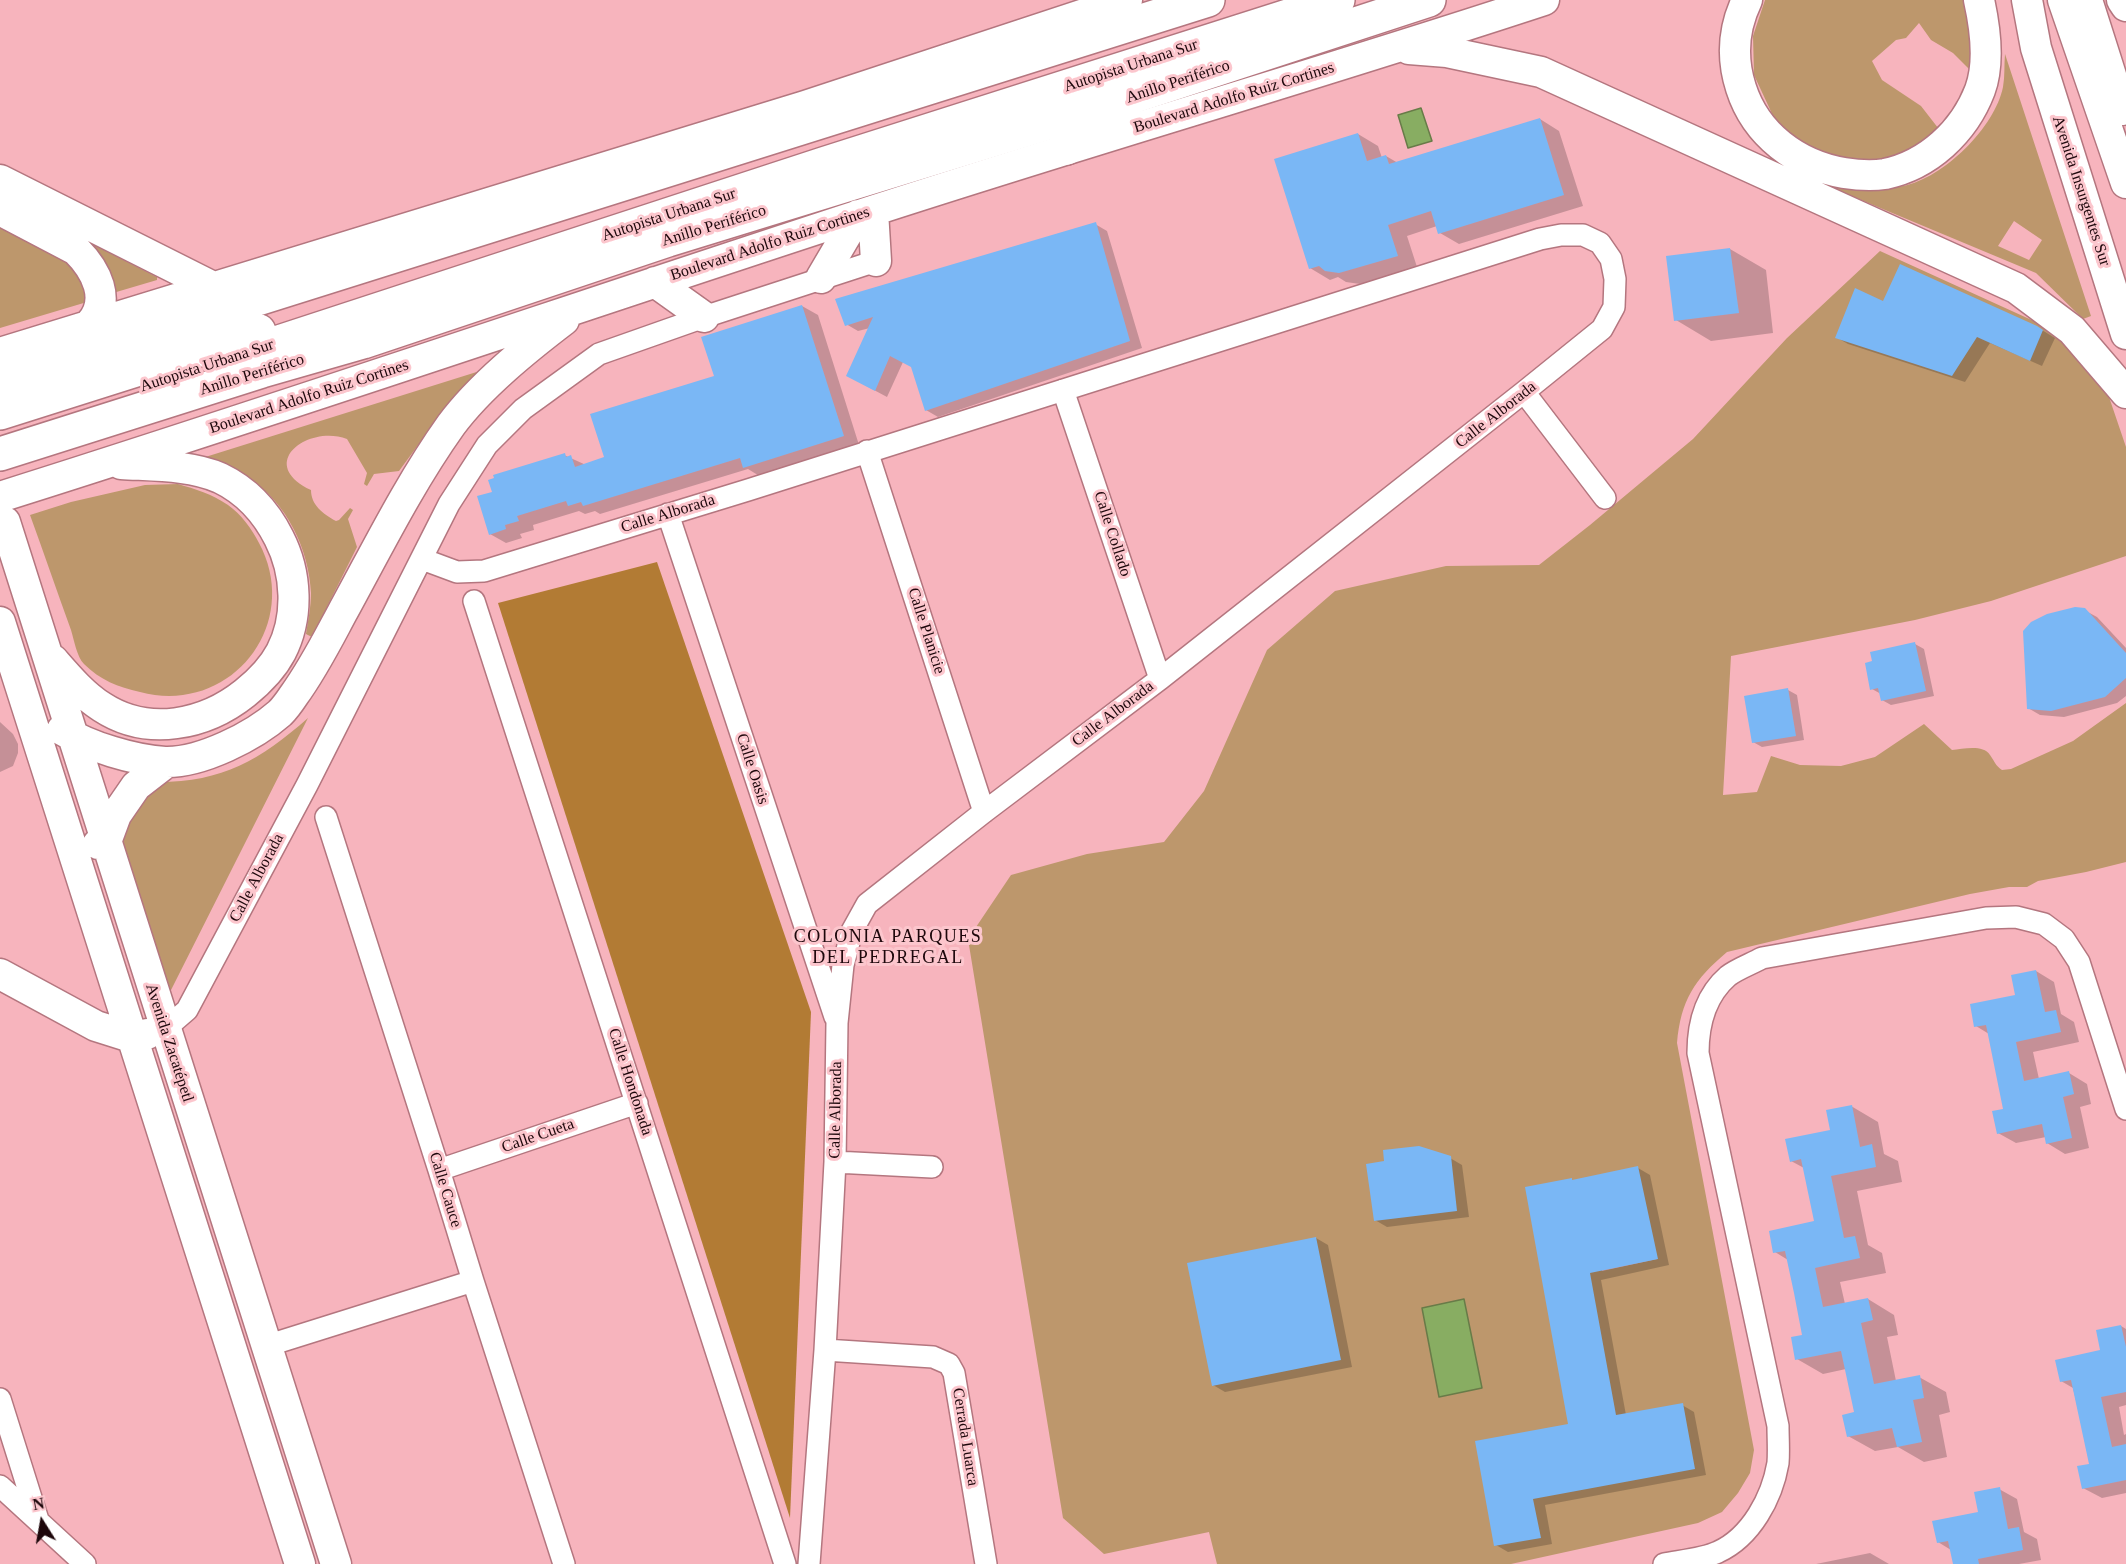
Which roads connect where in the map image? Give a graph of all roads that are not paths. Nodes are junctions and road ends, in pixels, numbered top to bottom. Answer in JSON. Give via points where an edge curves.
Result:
{"nodes":[{"id":1,"x":1127,"y":0,"type":"edge"},
{"id":2,"x":1208,"y":0,"type":"edge"},
{"id":3,"x":1279,"y":0,"type":"edge"},
{"id":4,"x":1338,"y":0,"type":"edge"},
{"id":5,"x":1429,"y":0,"type":"edge"},
{"id":6,"x":1544,"y":0,"type":"edge"},
{"id":7,"x":1748,"y":0,"type":"edge"},
{"id":8,"x":1979,"y":0,"type":"edge"},
{"id":9,"x":2007,"y":0,"type":"edge"},
{"id":10,"x":2027,"y":0,"type":"edge"},
{"id":11,"x":2063,"y":0,"type":"edge"},
{"id":12,"x":2087,"y":0,"type":"edge"},
{"id":13,"x":2122,"y":0,"type":"edge"},
{"id":14,"x":2126,"y":6,"type":"edge"},
{"id":15,"x":1397,"y":48,"type":"junction"},
{"id":16,"x":2036,"y":48,"type":"junction"},
{"id":17,"x":1246,"y":60,"type":"junction"},
{"id":18,"x":805,"y":106,"type":"junction"},
{"id":19,"x":2126,"y":121,"type":"edge"},
{"id":20,"x":1067,"y":148,"type":"junction"},
{"id":21,"x":0,"y":180,"type":"edge"},
{"id":22,"x":2126,"y":183,"type":"edge"},
{"id":23,"x":0,"y":210,"type":"edge"},
{"id":24,"x":866,"y":213,"type":"junction"},
{"id":25,"x":455,"y":236,"type":"junction"},
{"id":26,"x":876,"y":261,"type":"joint"},
{"id":27,"x":821,"y":278,"type":"junction"},
{"id":28,"x":655,"y":282,"type":"junction"},
{"id":29,"x":215,"y":288,"type":"junction"},
{"id":30,"x":584,"y":306,"type":"junction"},
{"id":31,"x":704,"y":317,"type":"junction"},
{"id":32,"x":90,"y":324,"type":"junction"},
{"id":33,"x":2126,"y":334,"type":"edge"},
{"id":34,"x":0,"y":353,"type":"edge"},
{"id":35,"x":0,"y":380,"type":"edge"},
{"id":36,"x":1064,"y":390,"type":"junction"},
{"id":37,"x":1524,"y":392,"type":"junction"},
{"id":38,"x":2126,"y":393,"type":"edge"},
{"id":39,"x":0,"y":413,"type":"edge"},
{"id":40,"x":0,"y":433,"type":"edge"},
{"id":41,"x":867,"y":452,"type":"junction"},
{"id":42,"x":0,"y":454,"type":"edge"},
{"id":43,"x":109,"y":463,"type":"junction"},
{"id":44,"x":1605,"y":498,"type":"dead end"},
{"id":45,"x":2,"y":510,"type":"edge"},
{"id":46,"x":668,"y":514,"type":"junction"},
{"id":47,"x":422,"y":559,"type":"junction"},
{"id":48,"x":474,"y":601,"type":"dead end"},
{"id":49,"x":0,"y":622,"type":"edge"},
{"id":50,"x":47,"y":654,"type":"junction"},
{"id":51,"x":1160,"y":679,"type":"junction"},
{"id":52,"x":29,"y":709,"type":"junction"},
{"id":53,"x":74,"y":737,"type":"junction"},
{"id":54,"x":167,"y":762,"type":"junction"},
{"id":55,"x":984,"y":812,"type":"junction"},
{"id":56,"x":326,"y":817,"type":"dead end"},
{"id":57,"x":106,"y":842,"type":"junction"},
{"id":58,"x":75,"y":851,"type":"junction"},
{"id":59,"x":0,"y":975,"type":"edge"},
{"id":60,"x":837,"y":1023,"type":"junction"},
{"id":61,"x":165,"y":1029,"type":"junction"},
{"id":62,"x":134,"y":1038,"type":"junction"},
{"id":63,"x":636,"y":1103,"type":"junction"},
{"id":64,"x":2126,"y":1109,"type":"edge"},
{"id":65,"x":835,"y":1162,"type":"junction"},
{"id":66,"x":932,"y":1167,"type":"dead end"},
{"id":67,"x":440,"y":1170,"type":"junction"},
{"id":68,"x":473,"y":1281,"type":"junction"},
{"id":69,"x":266,"y":1346,"type":"junction"},
{"id":70,"x":825,"y":1350,"type":"junction"},
{"id":71,"x":0,"y":1400,"type":"edge"},
{"id":72,"x":0,"y":1486,"type":"edge"},
{"id":73,"x":38,"y":1521,"type":"junction"},
{"id":74,"x":85,"y":1564,"type":"edge"},
{"id":75,"x":300,"y":1564,"type":"edge"},
{"id":76,"x":336,"y":1564,"type":"edge"},
{"id":77,"x":564,"y":1564,"type":"edge"},
{"id":78,"x":785,"y":1564,"type":"edge"},
{"id":79,"x":809,"y":1564,"type":"edge"},
{"id":80,"x":986,"y":1564,"type":"edge"},
{"id":81,"x":1664,"y":1564,"type":"edge"}],
"edges":[{"from":1,"to":18,"type":"main road"},
{"from":2,"to":25,"type":"highway"},
{"from":3,"to":39,"type":"highway","name":"Autopista Urbana Sur"},
{"from":4,"to":40,"type":"highway","name":"Autopista Urbana Sur"},
{"from":5,"to":17,"type":"highway","name":"Anillo Periférico"},
{"from":6,"to":15,"type":"main road","name":"Boulevard Adolfo Ruiz Cortines"},
{"from":7,"to":8,"type":"main road","via":[[1736,27],[1734,58],[1752,114],[1779,145],[1805,161],[1833,171],[1867,175],[1901,169],[1926,157],[1945,143],[1966,116],[1981,88],[1984,69]]},
{"from":9,"to":16,"type":"main road","name":"Avenida Insurgentes Sur"},
{"from":10,"to":16,"type":"main road","name":"Avenida Insurgentes Sur"},
{"from":11,"to":22,"type":"main road"},
{"from":12,"to":19,"type":"main road"},
{"from":13,"to":14,"type":"main road"},
{"from":15,"to":20,"type":"main road","name":"Boulevard Adolfo Ruiz Cortines"},
{"from":15,"to":38,"type":"main road","via":[[1448,52],[1541,72],[2016,288],[2072,330]]},
{"from":16,"to":33,"type":"main road","name":"Avenida Insurgentes Sur"},
{"from":17,"to":20,"type":"highway","via":[[1225,75],[1115,117]]},
{"from":17,"to":42,"type":"highway","name":"Anillo Periférico"},
{"from":18,"to":25,"type":"highway"},
{"from":18,"to":29,"type":"main road"},
{"from":20,"to":24,"type":"main road","name":"Boulevard Adolfo Ruiz Cortines"},
{"from":21,"to":29,"type":"main road"},
{"from":23,"to":32,"type":"main road","via":[[76,250],[85,259],[101,297]]},
{"from":24,"to":26,"type":"main road"},
{"from":24,"to":27,"type":"main road"},
{"from":24,"to":28,"type":"main road","name":"Boulevard Adolfo Ruiz Cortines"},
{"from":25,"to":35,"type":"highway"},
{"from":26,"to":27,"type":"street","name":"Calle Alborada"},
{"from":27,"to":31,"type":"street","name":"Calle Alborada"},
{"from":28,"to":30,"type":"main road","name":"Boulevard Adolfo Ruiz Cortines"},
{"from":28,"to":31,"type":"main road"},
{"from":29,"to":32,"type":"main road"},
{"from":30,"to":43,"type":"main road","name":"Boulevard Adolfo Ruiz Cortines"},
{"from":30,"to":54,"type":"main road","via":[[488,384],[452,423],[401,504],[310,673],[281,712],[238,742]]},
{"from":31,"to":47,"type":"street","name":"Calle Alborada","via":[[599,354],[523,409],[487,445],[449,504]]},
{"from":32,"to":34,"type":"main road"},
{"from":36,"to":37,"type":"street","name":"Calle Alborada","via":[[1540,239],[1583,235],[1600,243],[1611,259],[1614,307],[1602,329]]},
{"from":36,"to":41,"type":"street","name":"Calle Alborada"},
{"from":36,"to":51,"type":"street","name":"Calle Collado"},
{"from":37,"to":44,"type":"street"},
{"from":37,"to":51,"type":"street","name":"Calle Alborada"},
{"from":41,"to":46,"type":"street","name":"Calle Alborada"},
{"from":41,"to":55,"type":"street","name":"Calle Planicie"},
{"from":43,"to":45,"type":"main road","name":"Boulevard Adolfo Ruiz Cortines"},
{"from":43,"to":50,"type":"main road","via":[[202,472],[231,484],[253,500],[274,529],[290,566],[293,602],[287,638],[274,664],[258,683],[218,711],[181,724],[141,722],[113,714],[100,707]]},
{"from":45,"to":50,"type":"main road","name":"Avenida Zacatépetl"},
{"from":46,"to":47,"type":"street","name":"Calle Alborada","via":[[484,571],[457,572]]},
{"from":46,"to":60,"type":"street","name":"Calle Oasis"},
{"from":47,"to":61,"type":"street","name":"Calle Alborada","via":[[187,1010]]},
{"from":48,"to":63,"type":"street","name":"Calle Hondonada"},
{"from":49,"to":52,"type":"main road","name":"Avenida Zacatépetl"},
{"from":50,"to":53,"type":"main road","name":"Avenida Zacatépetl"},
{"from":51,"to":55,"type":"street","name":"Calle Alborada"},
{"from":52,"to":53,"type":"main road"},
{"from":52,"to":58,"type":"main road","name":"Avenida Zacatépetl"},
{"from":53,"to":54,"type":"main road","via":[[124,755]]},
{"from":53,"to":57,"type":"main road","name":"Avenida Zacatépetl"},
{"from":54,"to":57,"type":"main road","via":[[136,786],[116,815]]},
{"from":55,"to":60,"type":"street","name":"Calle Alborada","via":[[867,904],[852,931],[843,965]]},
{"from":56,"to":67,"type":"street","name":"Calle Cauce"},
{"from":57,"to":58,"type":"main road"},
{"from":57,"to":61,"type":"main road","name":"Avenida Zacatépetl"},
{"from":58,"to":62,"type":"main road","name":"Avenida Zacatépetl"},
{"from":59,"to":62,"type":"main road","via":[[96,1026]]},
{"from":60,"to":65,"type":"street","name":"Calle Alborada"},
{"from":61,"to":62,"type":"main road","name":"Calle Alborada"},
{"from":61,"to":69,"type":"main road","name":"Avenida Zacatépetl"},
{"from":62,"to":75,"type":"main road","name":"Avenida Zacatépetl"},
{"from":63,"to":67,"type":"street","name":"Calle Cueta"},
{"from":63,"to":78,"type":"street","name":"Calle Hondonada"},
{"from":64,"to":81,"type":"street","via":[[2079,962],[2064,939],[2044,924],[2016,917],[1986,918],[1762,958],[1729,976],[1708,1001],[1698,1032],[1698,1053],[1778,1426],[1778,1463],[1758,1516],[1740,1537],[1717,1553]]},
{"from":65,"to":66,"type":"street"},
{"from":65,"to":70,"type":"street","name":"Calle Alborada"},
{"from":67,"to":68,"type":"street","name":"Calle Cauce"},
{"from":68,"to":69,"type":"street"},
{"from":68,"to":77,"type":"street","name":"Calle Cauce"},
{"from":69,"to":76,"type":"main road","name":"Avenida Zacatépetl"},
{"from":70,"to":79,"type":"street","name":"Calle Alborada"},
{"from":70,"to":80,"type":"street","name":"Cerrada Luarca","via":[[933,1357],[949,1364],[954,1373]]},
{"from":71,"to":73,"type":"street"},
{"from":72,"to":73,"type":"street"},
{"from":73,"to":74,"type":"street"}]}
